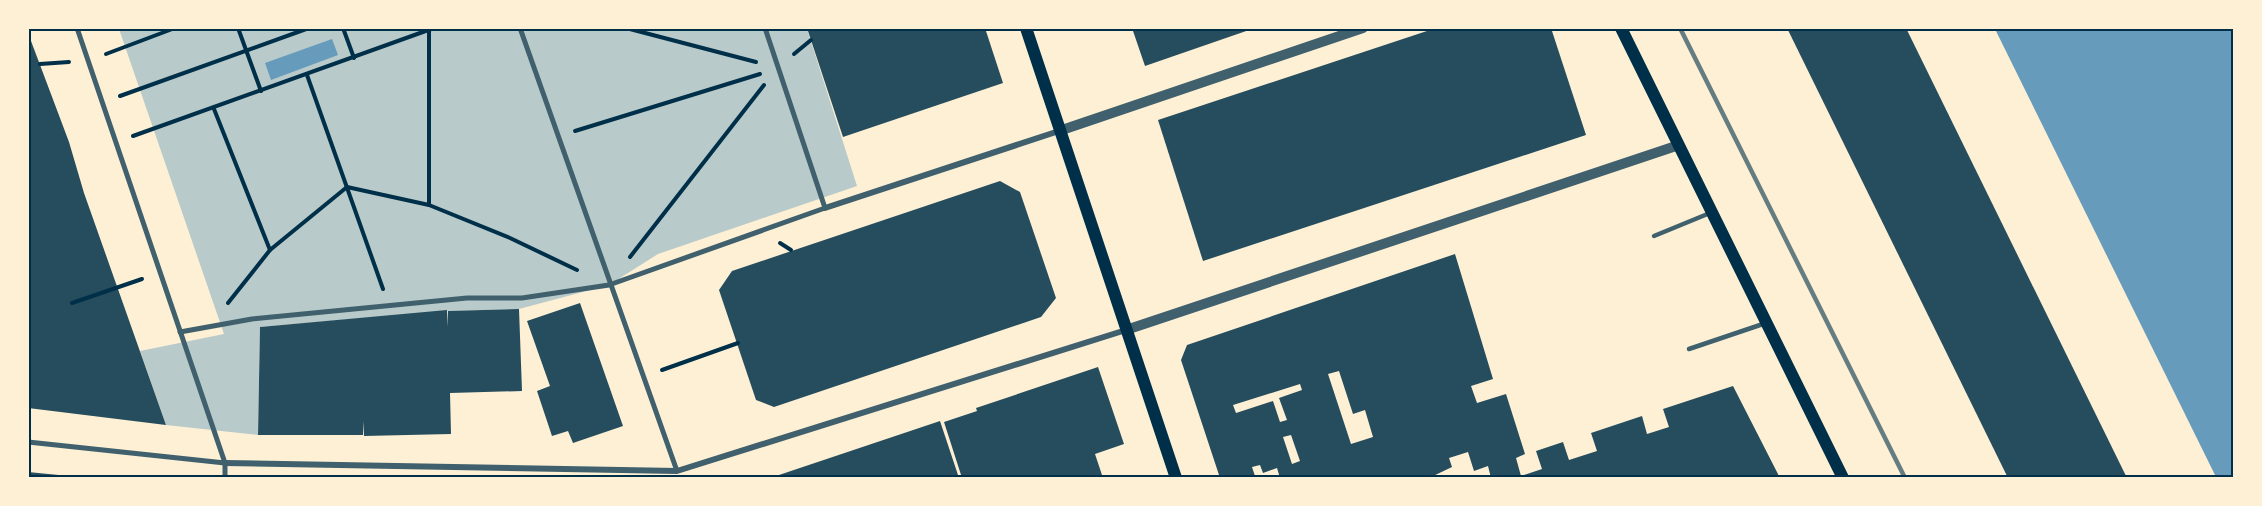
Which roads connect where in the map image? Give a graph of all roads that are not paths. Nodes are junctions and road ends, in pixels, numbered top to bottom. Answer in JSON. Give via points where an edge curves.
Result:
{"nodes":[{"id":1,"x":77,"y":28,"type":"edge"},
{"id":2,"x":520,"y":28,"type":"edge"},
{"id":3,"x":765,"y":28,"type":"edge"},
{"id":4,"x":1026,"y":28,"type":"edge"},
{"id":5,"x":1362,"y":28,"type":"edge"},
{"id":6,"x":1621,"y":28,"type":"edge"},
{"id":7,"x":1059,"y":131,"type":"junction"},
{"id":8,"x":1679,"y":145,"type":"junction"},
{"id":9,"x":825,"y":208,"type":"junction"},
{"id":10,"x":1713,"y":213,"type":"junction"},
{"id":11,"x":1654,"y":236,"type":"dead end"},
{"id":12,"x":609,"y":285,"type":"junction"},
{"id":13,"x":1767,"y":323,"type":"junction"},
{"id":14,"x":1126,"y":330,"type":"junction"},
{"id":15,"x":180,"y":332,"type":"junction"},
{"id":16,"x":1689,"y":350,"type":"dead end"},
{"id":17,"x":28,"y":442,"type":"edge"},
{"id":18,"x":225,"y":463,"type":"junction"},
{"id":19,"x":678,"y":474,"type":"edge"},
{"id":20,"x":225,"y":477,"type":"edge"},
{"id":21,"x":1176,"y":477,"type":"edge"},
{"id":22,"x":1843,"y":477,"type":"edge"}],
"edges":[{"from":1,"to":15,"type":"street"},
{"from":2,"to":12,"type":"street"},
{"from":3,"to":9,"type":"street"},
{"from":4,"to":7,"type":"main road"},
{"from":5,"to":7,"type":"street"},
{"from":6,"to":8,"type":"main road"},
{"from":7,"to":9,"type":"street"},
{"from":7,"to":14,"type":"main road"},
{"from":8,"to":10,"type":"main road"},
{"from":8,"to":14,"type":"street"},
{"from":9,"to":12,"type":"street"},
{"from":10,"to":11,"type":"lane"},
{"from":10,"to":13,"type":"main road"},
{"from":12,"to":15,"type":"street","via":[[522,298],[388,304],[252,319]]},
{"from":12,"to":19,"type":"street"},
{"from":13,"to":16,"type":"lane"},
{"from":13,"to":22,"type":"main road"},
{"from":14,"to":19,"type":"street"},
{"from":14,"to":21,"type":"main road"},
{"from":15,"to":18,"type":"street"},
{"from":17,"to":18,"type":"street"},
{"from":18,"to":19,"type":"street"},
{"from":18,"to":20,"type":"street"}]}
